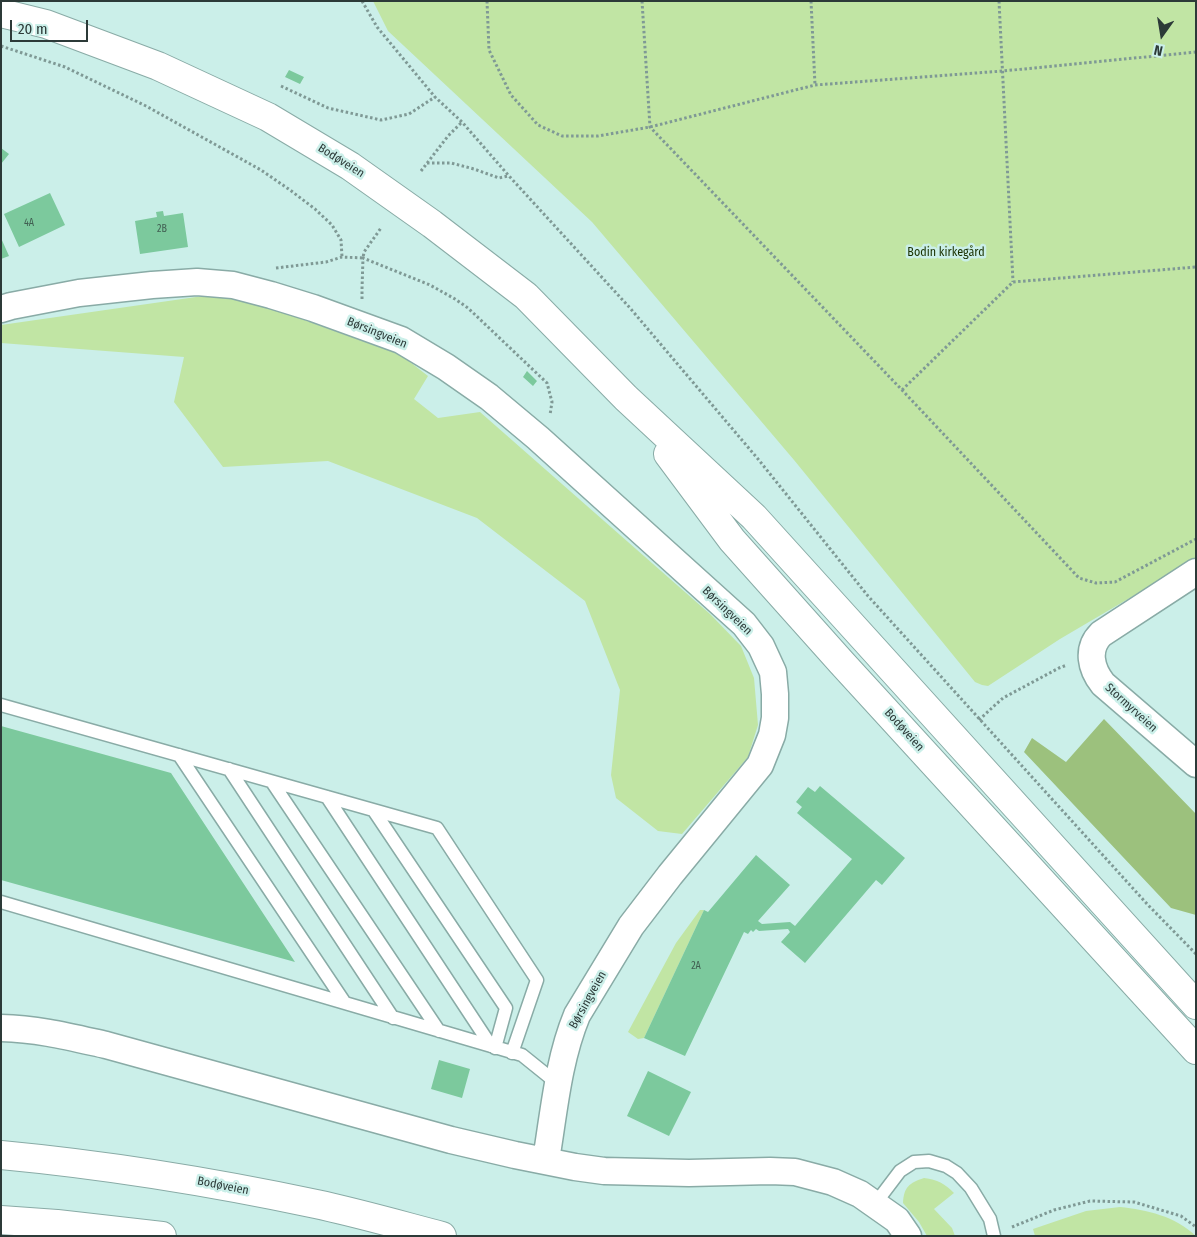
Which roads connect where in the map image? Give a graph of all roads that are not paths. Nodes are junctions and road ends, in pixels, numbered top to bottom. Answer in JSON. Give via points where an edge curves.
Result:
{"nodes":[{"id":1,"x":1,"y":13,"type":"edge"},
{"id":2,"x":1,"y":309,"type":"edge"},
{"id":3,"x":626,"y":398,"type":"junction"},
{"id":4,"x":1196,"y":572,"type":"edge"},
{"id":5,"x":1,"y":705,"type":"edge"},
{"id":6,"x":179,"y":755,"type":"junction"},
{"id":7,"x":1196,"y":764,"type":"edge"},
{"id":8,"x":229,"y":769,"type":"junction"},
{"id":9,"x":272,"y":782,"type":"junction"},
{"id":10,"x":326,"y":797,"type":"junction"},
{"id":11,"x":374,"y":811,"type":"junction"},
{"id":12,"x":1,"y":902,"type":"edge"},
{"id":13,"x":345,"y":1003,"type":"junction"},
{"id":14,"x":1196,"y":1005,"type":"edge"},
{"id":15,"x":393,"y":1018,"type":"junction"},
{"id":16,"x":1,"y":1028,"type":"edge"},
{"id":17,"x":438,"y":1031,"type":"junction"},
{"id":18,"x":493,"y":1047,"type":"junction"},
{"id":19,"x":1196,"y":1050,"type":"edge"},
{"id":20,"x":512,"y":1052,"type":"junction"},
{"id":21,"x":558,"y":1084,"type":"junction"},
{"id":22,"x":1,"y":1155,"type":"edge"},
{"id":23,"x":546,"y":1160,"type":"junction"},
{"id":24,"x":875,"y":1204,"type":"junction"},
{"id":25,"x":1,"y":1220,"type":"edge"},
{"id":26,"x":994,"y":1235,"type":"edge"},
{"id":27,"x":162,"y":1236,"type":"edge"},
{"id":28,"x":442,"y":1236,"type":"edge"},
{"id":29,"x":908,"y":1236,"type":"edge"}],
"edges":[{"from":1,"to":3,"type":"main road","name":"Bodøveien","via":[[46,24],[158,66],[268,117],[350,166],[526,296]]},
{"from":2,"to":21,"type":"street","name":"Børsingveien","via":[[79,293],[197,282],[233,285],[271,295],[401,340],[489,397],[538,438],[744,624],[762,646],[773,672],[775,718],[760,765],[631,926],[577,1016]]},
{"from":3,"to":14,"type":"main road","name":"Bodøveien","via":[[754,517]]},
{"from":3,"to":19,"type":"main road","name":"Bodøveien","via":[[732,540]]},
{"from":4,"to":7,"type":"street","name":"Stormyrveien","via":[[1101,634],[1093,645],[1091,656],[1103,684]]},
{"from":5,"to":6,"type":"lane"},
{"from":6,"to":8,"type":"lane"},
{"from":6,"to":13,"type":"lane"},
{"from":8,"to":9,"type":"lane"},
{"from":8,"to":15,"type":"lane"},
{"from":9,"to":10,"type":"lane"},
{"from":9,"to":17,"type":"lane"},
{"from":10,"to":11,"type":"lane"},
{"from":10,"to":18,"type":"lane"},
{"from":11,"to":18,"type":"lane","via":[[506,1008]]},
{"from":11,"to":20,"type":"lane","via":[[437,828],[538,980]]},
{"from":12,"to":13,"type":"lane"},
{"from":13,"to":15,"type":"lane"},
{"from":15,"to":17,"type":"lane"},
{"from":16,"to":23,"type":"street","via":[[52,1032],[106,1045],[451,1140]]},
{"from":17,"to":18,"type":"lane"},
{"from":18,"to":20,"type":"lane"},
{"from":20,"to":21,"type":"lane","via":[[522,1055]]},
{"from":21,"to":23,"type":"street","name":"Børsingveien"},
{"from":22,"to":28,"type":"main road","name":"Bodøveien","via":[[194,1180],[318,1204]]},
{"from":23,"to":24,"type":"street","via":[[604,1171],[795,1172],[833,1182]]},
{"from":24,"to":26,"type":"lane","via":[[900,1171],[914,1162],[929,1161],[958,1173],[990,1219]]},
{"from":24,"to":29,"type":"street","via":[[897,1220]]},
{"from":25,"to":27,"type":"main road"}]}
